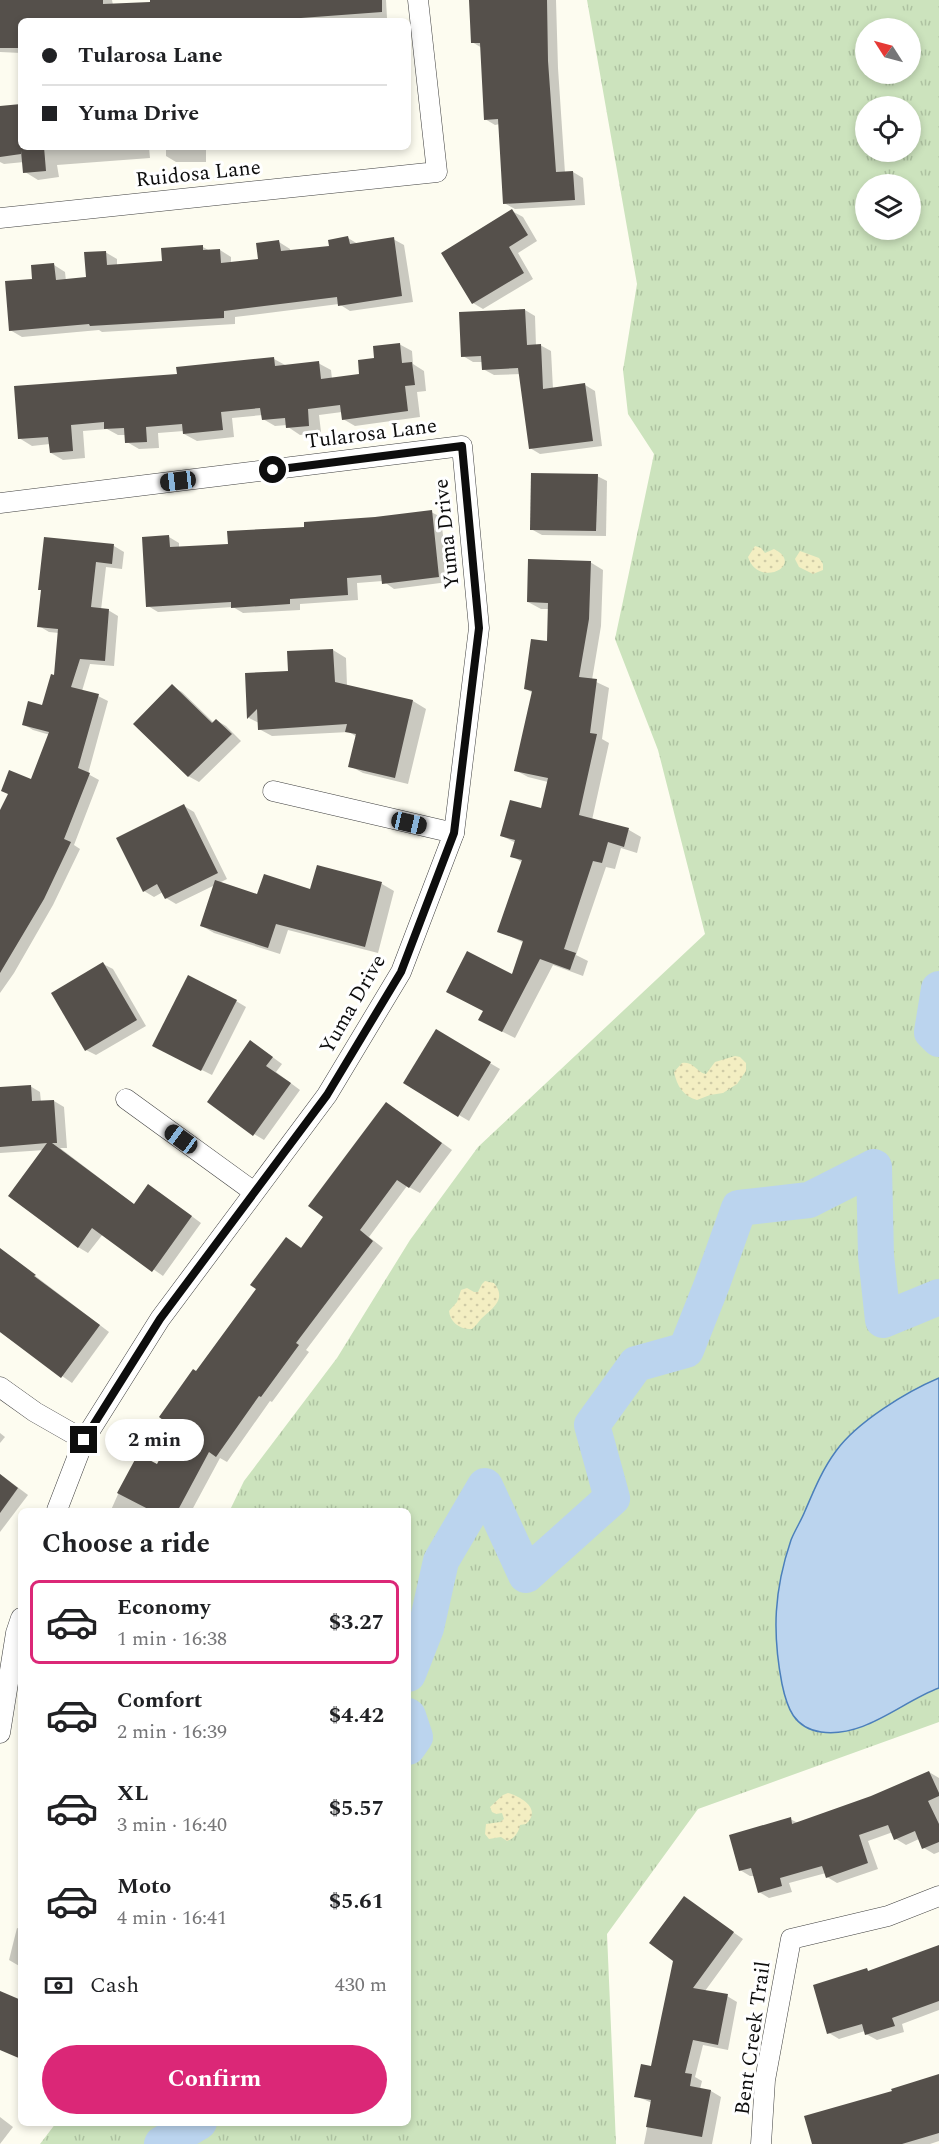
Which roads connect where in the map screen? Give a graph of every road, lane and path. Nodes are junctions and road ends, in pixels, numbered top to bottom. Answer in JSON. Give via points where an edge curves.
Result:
{"nodes":[{"id":1,"x":418,"y":0,"type":"edge"},
{"id":2,"x":0,"y":218,"type":"edge"},
{"id":3,"x":462,"y":446,"type":"joint"},
{"id":4,"x":0,"y":503,"type":"edge"},
{"id":5,"x":273,"y":791,"type":"dead end"},
{"id":6,"x":454,"y":833,"type":"junction"},
{"id":7,"x":126,"y":1099,"type":"dead end"},
{"id":8,"x":254,"y":1192,"type":"junction"},
{"id":9,"x":0,"y":1387,"type":"edge"},
{"id":10,"x":84,"y":1440,"type":"junction"},
{"id":11,"x":58,"y":1508,"type":"edge"},
{"id":12,"x":18,"y":1627,"type":"edge"},
{"id":13,"x":2,"y":1711,"type":"edge"},
{"id":14,"x":0,"y":1733,"type":"edge"},
{"id":15,"x":939,"y":1896,"type":"edge"},
{"id":16,"x":761,"y":2144,"type":"edge"}],
"edges":[{"from":1,"to":2,"type":"street","name":"Ruidosa Lane","via":[[437,172]]},
{"from":3,"to":4,"type":"street","name":"Tularosa Lane"},
{"from":3,"to":6,"type":"street","name":"Yuma Drive","via":[[479,628]]},
{"from":5,"to":6,"type":"street"},
{"from":6,"to":8,"type":"street","name":"Yuma Drive","via":[[401,972],[327,1095]]},
{"from":7,"to":8,"type":"street"},
{"from":8,"to":10,"type":"street","name":"Yuma Drive","via":[[160,1319]]},
{"from":9,"to":10,"type":"street"},
{"from":10,"to":11,"type":"street","name":"Yuma Drive"},
{"from":12,"to":13,"type":"street"},
{"from":13,"to":14,"type":"street"},
{"from":15,"to":16,"type":"street","name":"Bent Creek Trail","via":[[888,1916],[791,1939],[765,2080]]}]}
